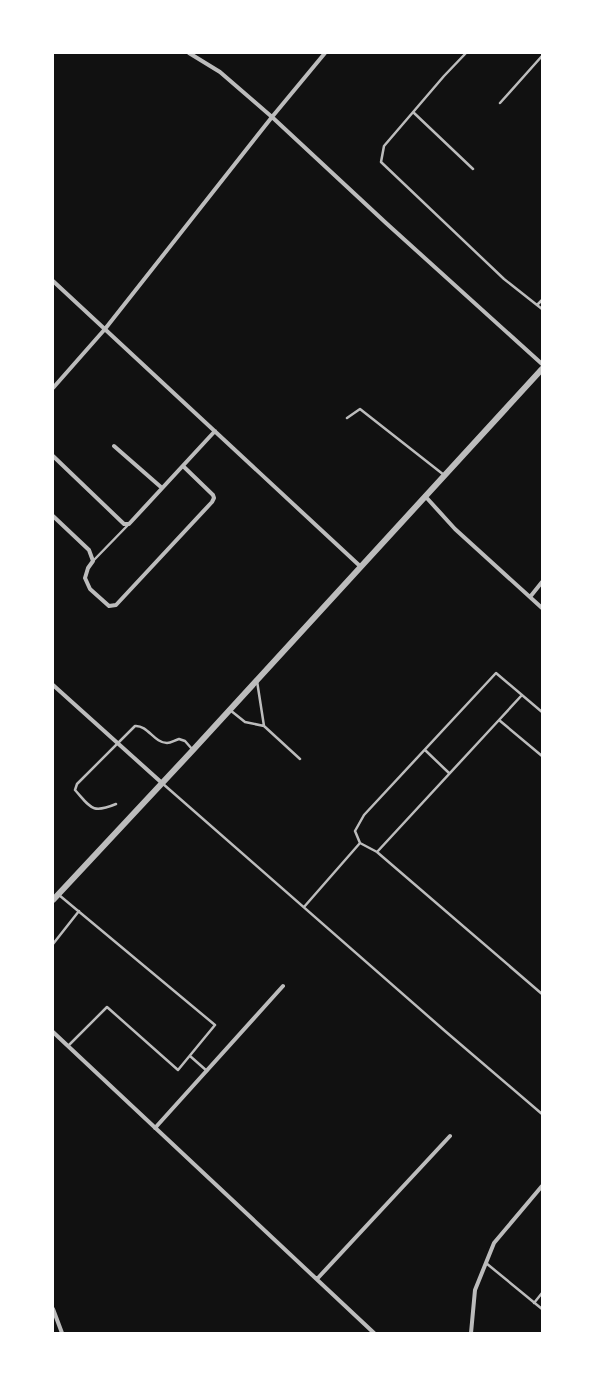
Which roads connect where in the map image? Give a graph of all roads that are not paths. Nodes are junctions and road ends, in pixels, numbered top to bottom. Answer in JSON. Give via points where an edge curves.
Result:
{"nodes":[{"id":1,"x":190,"y":53,"type":"edge"},
{"id":2,"x":325,"y":53,"type":"edge"},
{"id":3,"x":466,"y":53,"type":"edge"},
{"id":4,"x":542,"y":56,"type":"edge"},
{"id":5,"x":500,"y":103,"type":"dead end"},
{"id":6,"x":413,"y":112,"type":"junction"},
{"id":7,"x":272,"y":117,"type":"junction"},
{"id":8,"x":473,"y":169,"type":"dead end"},
{"id":9,"x":53,"y":281,"type":"edge"},
{"id":10,"x":542,"y":300,"type":"edge"},
{"id":11,"x":537,"y":305,"type":"junction"},
{"id":12,"x":542,"y":309,"type":"edge"},
{"id":13,"x":105,"y":329,"type":"junction"},
{"id":14,"x":542,"y":364,"type":"edge"},
{"id":15,"x":542,"y":369,"type":"edge"},
{"id":16,"x":53,"y":388,"type":"edge"},
{"id":17,"x":347,"y":418,"type":"dead end"},
{"id":18,"x":215,"y":431,"type":"junction"},
{"id":19,"x":114,"y":446,"type":"dead end"},
{"id":20,"x":54,"y":458,"type":"edge"},
{"id":21,"x":182,"y":466,"type":"junction"},
{"id":22,"x":445,"y":475,"type":"junction"},
{"id":23,"x":162,"y":488,"type":"junction"},
{"id":24,"x":426,"y":496,"type":"junction"},
{"id":25,"x":53,"y":516,"type":"edge"},
{"id":26,"x":129,"y":524,"type":"junction"},
{"id":27,"x":93,"y":561,"type":"junction"},
{"id":28,"x":361,"y":567,"type":"junction"},
{"id":29,"x":542,"y":582,"type":"edge"},
{"id":30,"x":530,"y":597,"type":"junction"},
{"id":31,"x":542,"y":608,"type":"edge"},
{"id":32,"x":257,"y":680,"type":"junction"},
{"id":33,"x":53,"y":685,"type":"edge"},
{"id":34,"x":522,"y":695,"type":"junction"},
{"id":35,"x":229,"y":710,"type":"junction"},
{"id":36,"x":542,"y":712,"type":"edge"},
{"id":37,"x":498,"y":720,"type":"junction"},
{"id":38,"x":264,"y":726,"type":"junction"},
{"id":39,"x":118,"y":743,"type":"junction"},
{"id":40,"x":193,"y":750,"type":"junction"},
{"id":41,"x":425,"y":750,"type":"junction"},
{"id":42,"x":542,"y":756,"type":"edge"},
{"id":43,"x":300,"y":759,"type":"dead end"},
{"id":44,"x":449,"y":773,"type":"junction"},
{"id":45,"x":162,"y":783,"type":"junction"},
{"id":46,"x":116,"y":804,"type":"dead end"},
{"id":47,"x":360,"y":843,"type":"junction"},
{"id":48,"x":376,"y":852,"type":"junction"},
{"id":49,"x":58,"y":894,"type":"junction"},
{"id":50,"x":53,"y":900,"type":"edge"},
{"id":51,"x":304,"y":907,"type":"junction"},
{"id":52,"x":79,"y":911,"type":"junction"},
{"id":53,"x":53,"y":944,"type":"edge"},
{"id":54,"x":283,"y":986,"type":"dead end"},
{"id":55,"x":542,"y":994,"type":"edge"},
{"id":56,"x":53,"y":1032,"type":"edge"},
{"id":57,"x":68,"y":1047,"type":"junction"},
{"id":58,"x":190,"y":1056,"type":"junction"},
{"id":59,"x":207,"y":1071,"type":"junction"},
{"id":60,"x":542,"y":1114,"type":"edge"},
{"id":61,"x":155,"y":1128,"type":"junction"},
{"id":62,"x":450,"y":1136,"type":"dead end"},
{"id":63,"x":542,"y":1186,"type":"edge"},
{"id":64,"x":486,"y":1263,"type":"junction"},
{"id":65,"x":317,"y":1279,"type":"junction"},
{"id":66,"x":542,"y":1293,"type":"edge"},
{"id":67,"x":534,"y":1303,"type":"junction"},
{"id":68,"x":53,"y":1309,"type":"edge"},
{"id":69,"x":542,"y":1310,"type":"edge"},
{"id":70,"x":62,"y":1333,"type":"edge"},
{"id":71,"x":374,"y":1333,"type":"edge"},
{"id":72,"x":471,"y":1333,"type":"edge"}],
"edges":[{"from":1,"to":7,"type":"street","via":[[220,72]]},
{"from":2,"to":7,"type":"street"},
{"from":3,"to":6,"type":"lane"},
{"from":4,"to":5,"type":"lane"},
{"from":6,"to":8,"type":"lane"},
{"from":6,"to":11,"type":"lane","via":[[384,146],[381,162],[504,279]]},
{"from":7,"to":13,"type":"street"},
{"from":7,"to":14,"type":"street"},
{"from":9,"to":13,"type":"street"},
{"from":10,"to":11,"type":"lane"},
{"from":11,"to":12,"type":"lane"},
{"from":13,"to":16,"type":"street"},
{"from":13,"to":18,"type":"street"},
{"from":15,"to":22,"type":"street"},
{"from":17,"to":22,"type":"lane","via":[[360,409]]},
{"from":18,"to":21,"type":"street"},
{"from":18,"to":28,"type":"street"},
{"from":19,"to":23,"type":"street"},
{"from":20,"to":26,"type":"street","via":[[124,524]]},
{"from":21,"to":23,"type":"street"},
{"from":21,"to":27,"type":"street","via":[[214,498],[116,605],[109,606],[90,589],[85,578]]},
{"from":22,"to":24,"type":"street"},
{"from":23,"to":26,"type":"street"},
{"from":24,"to":28,"type":"street"},
{"from":24,"to":30,"type":"street","via":[[455,529]]},
{"from":25,"to":27,"type":"street","via":[[89,550]]},
{"from":26,"to":27,"type":"lane"},
{"from":28,"to":32,"type":"street"},
{"from":29,"to":30,"type":"street"},
{"from":30,"to":31,"type":"street"},
{"from":32,"to":35,"type":"street"},
{"from":32,"to":38,"type":"lane"},
{"from":33,"to":39,"type":"street"},
{"from":34,"to":36,"type":"lane"},
{"from":34,"to":37,"type":"lane"},
{"from":34,"to":41,"type":"lane","via":[[496,673]]},
{"from":35,"to":38,"type":"lane","via":[[245,722]]},
{"from":35,"to":40,"type":"street"},
{"from":37,"to":42,"type":"lane"},
{"from":37,"to":44,"type":"lane"},
{"from":38,"to":43,"type":"lane"},
{"from":39,"to":40,"type":"lane","via":[[138,726],[162,742],[169,743],[179,739]]},
{"from":39,"to":45,"type":"street"},
{"from":39,"to":46,"type":"lane","via":[[77,784],[75,790],[94,809],[100,810]]},
{"from":40,"to":45,"type":"street"},
{"from":41,"to":44,"type":"lane"},
{"from":41,"to":47,"type":"lane","via":[[364,815],[356,831]]},
{"from":44,"to":48,"type":"lane"},
{"from":45,"to":49,"type":"street"},
{"from":45,"to":51,"type":"lane"},
{"from":47,"to":48,"type":"lane"},
{"from":47,"to":51,"type":"lane"},
{"from":48,"to":55,"type":"lane"},
{"from":49,"to":50,"type":"street"},
{"from":49,"to":52,"type":"lane"},
{"from":51,"to":60,"type":"lane"},
{"from":52,"to":53,"type":"lane"},
{"from":52,"to":58,"type":"lane","via":[[215,1025]]},
{"from":54,"to":59,"type":"street"},
{"from":56,"to":57,"type":"street"},
{"from":57,"to":58,"type":"lane","via":[[107,1007],[178,1070]]},
{"from":57,"to":61,"type":"street"},
{"from":58,"to":59,"type":"lane"},
{"from":59,"to":61,"type":"street"},
{"from":61,"to":65,"type":"street"},
{"from":62,"to":65,"type":"street"},
{"from":63,"to":64,"type":"street","via":[[494,1243]]},
{"from":64,"to":67,"type":"lane"},
{"from":64,"to":72,"type":"street","via":[[475,1290]]},
{"from":65,"to":71,"type":"street"},
{"from":66,"to":67,"type":"lane"},
{"from":67,"to":69,"type":"lane"},
{"from":68,"to":70,"type":"street"}]}
